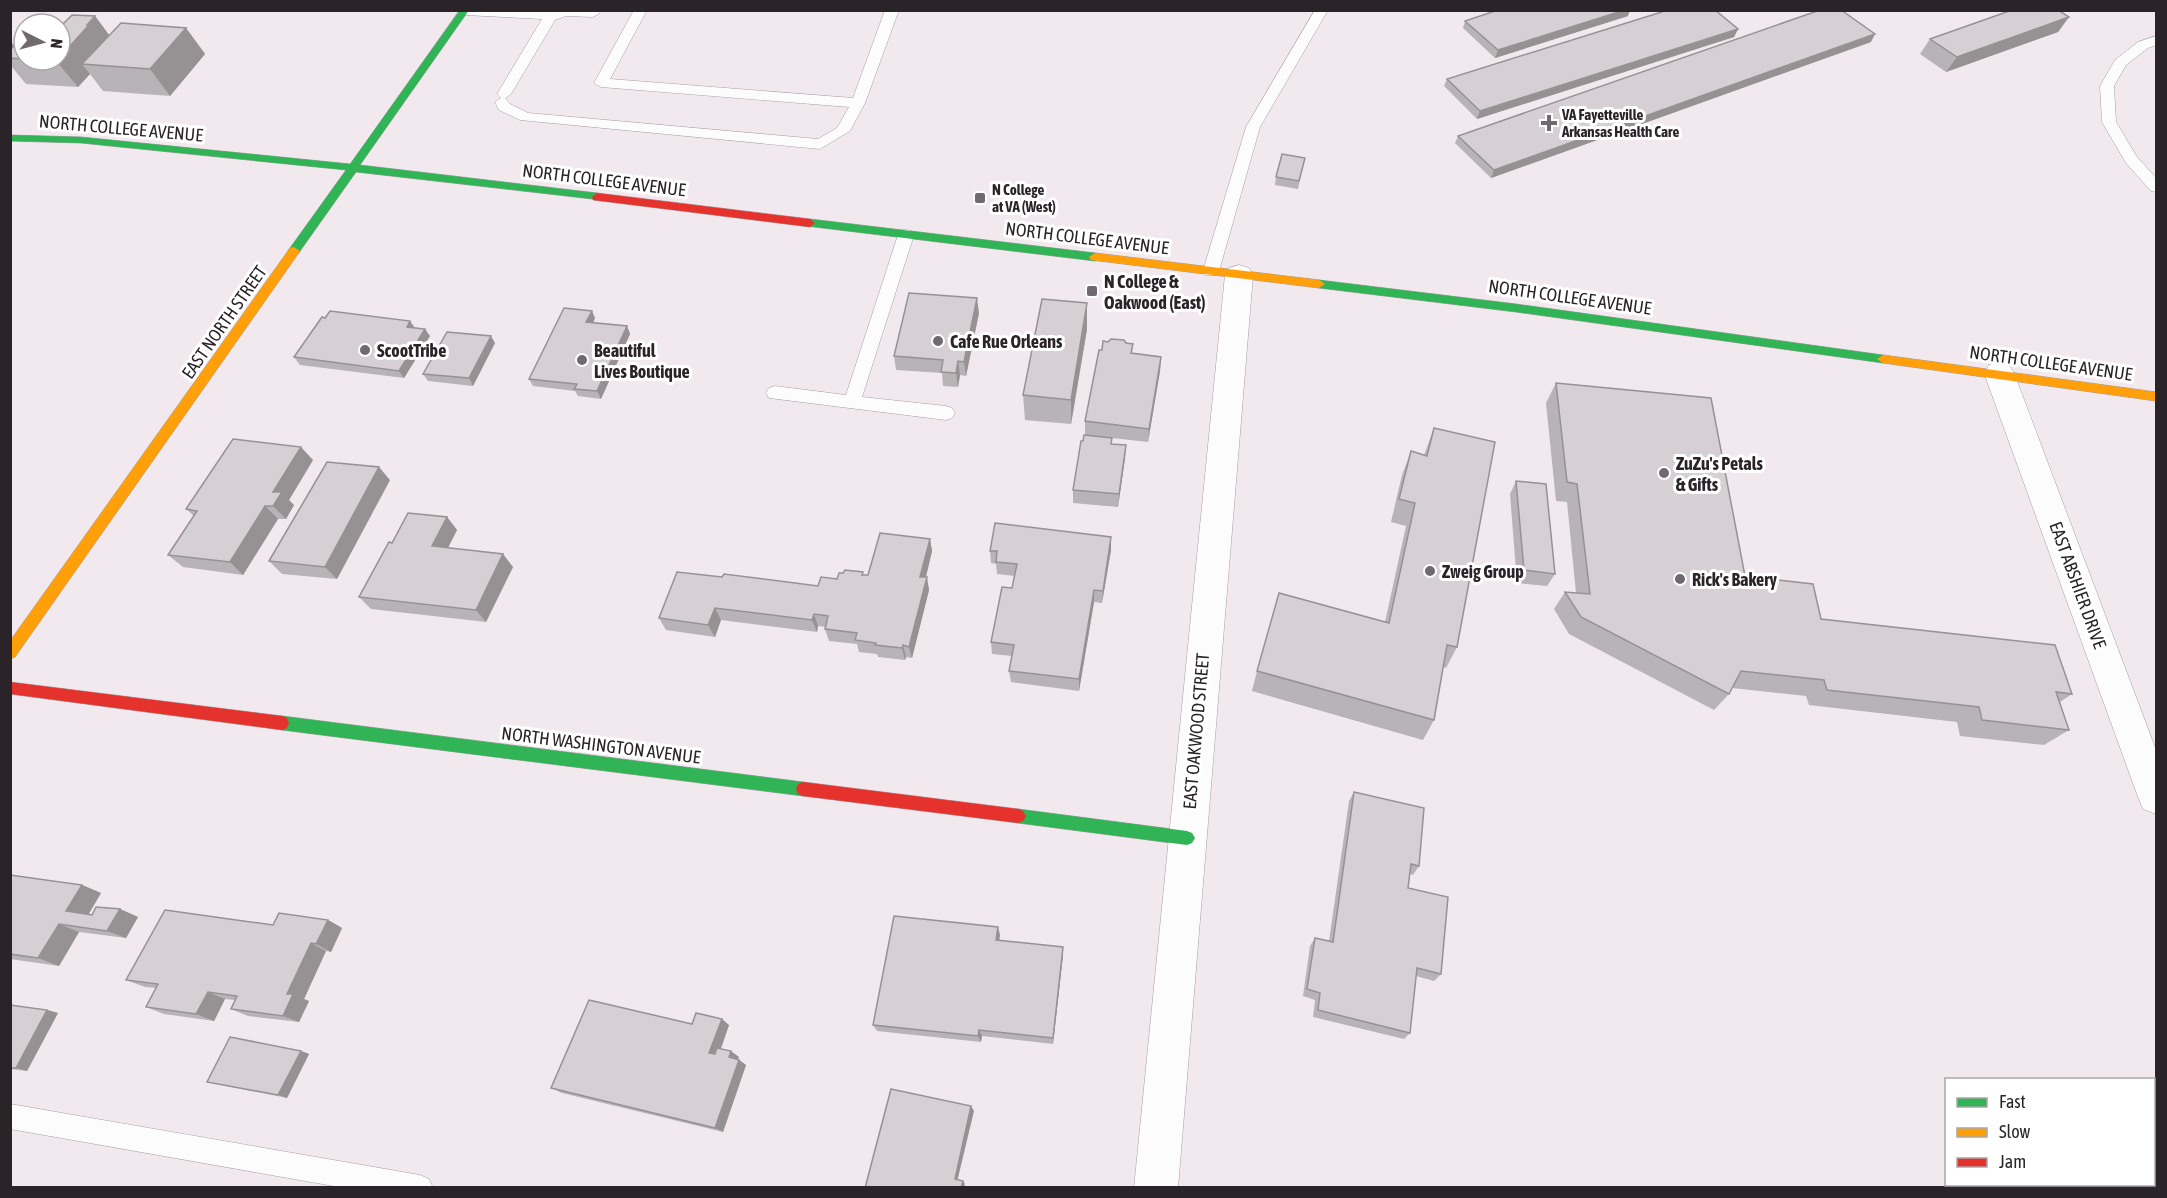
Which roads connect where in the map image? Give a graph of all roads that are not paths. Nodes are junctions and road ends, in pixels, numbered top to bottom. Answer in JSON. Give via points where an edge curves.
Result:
{"nodes":[{"id":1,"x":641,"y":10,"type":"edge"},
{"id":2,"x":892,"y":10,"type":"edge"},
{"id":3,"x":465,"y":11,"type":"edge"},
{"id":4,"x":1321,"y":11,"type":"edge"},
{"id":5,"x":552,"y":14,"type":"edge"},
{"id":6,"x":590,"y":19,"type":"dead end"},
{"id":7,"x":2157,"y":40,"type":"edge"},
{"id":8,"x":858,"y":103,"type":"junction"},
{"id":9,"x":10,"y":138,"type":"edge"},
{"id":10,"x":355,"y":168,"type":"junction"},
{"id":11,"x":2157,"y":187,"type":"edge"},
{"id":12,"x":906,"y":235,"type":"junction"},
{"id":13,"x":1225,"y":273,"type":"junction"},
{"id":14,"x":1999,"y":373,"type":"junction"},
{"id":15,"x":775,"y":393,"type":"dead end"},
{"id":16,"x":2157,"y":397,"type":"edge"},
{"id":17,"x":852,"y":402,"type":"junction"},
{"id":18,"x":946,"y":413,"type":"dead end"},
{"id":19,"x":10,"y":653,"type":"edge"},
{"id":20,"x":10,"y":688,"type":"edge"},
{"id":21,"x":2157,"y":797,"type":"edge"},
{"id":22,"x":1187,"y":838,"type":"junction"},
{"id":23,"x":10,"y":1116,"type":"edge"},
{"id":24,"x":420,"y":1188,"type":"edge"},
{"id":25,"x":1156,"y":1188,"type":"edge"}],
"edges":[{"from":1,"to":8,"type":"lane","via":[[601,83]]},
{"from":2,"to":8,"type":"lane"},
{"from":3,"to":5,"type":"lane"},
{"from":3,"to":10,"type":"main road","name":"EAST NORTH STREET"},
{"from":4,"to":13,"type":"lane","via":[[1253,127]]},
{"from":5,"to":6,"type":"lane","via":[[558,21]]},
{"from":5,"to":8,"type":"lane","via":[[503,98],[504,107],[525,117],[820,144],[843,131]]},
{"from":7,"to":11,"type":"lane","via":[[2143,45],[2120,63],[2107,86],[2109,122],[2131,160]]},
{"from":9,"to":10,"type":"main road","name":"NORTH COLLEGE AVENUE","via":[[81,140]]},
{"from":10,"to":12,"type":"main road","name":"NORTH COLLEGE AVENUE"},
{"from":10,"to":19,"type":"main road","name":"EAST NORTH STREET"},
{"from":12,"to":13,"type":"main road","name":"NORTH COLLEGE AVENUE"},
{"from":12,"to":17,"type":"lane"},
{"from":13,"to":14,"type":"main road","name":"NORTH COLLEGE AVENUE"},
{"from":13,"to":22,"type":"street","name":"EAST OAKWOOD STREET"},
{"from":14,"to":16,"type":"main road","name":"NORTH COLLEGE AVENUE"},
{"from":14,"to":21,"type":"street","name":"EAST ABSHIER DRIVE"},
{"from":15,"to":17,"type":"lane"},
{"from":17,"to":18,"type":"lane"},
{"from":20,"to":22,"type":"main road","name":"NORTH WASHINGTON AVENUE"},
{"from":22,"to":25,"type":"street","name":"EAST OAKWOOD STREET"},
{"from":23,"to":24,"type":"lane"}]}
